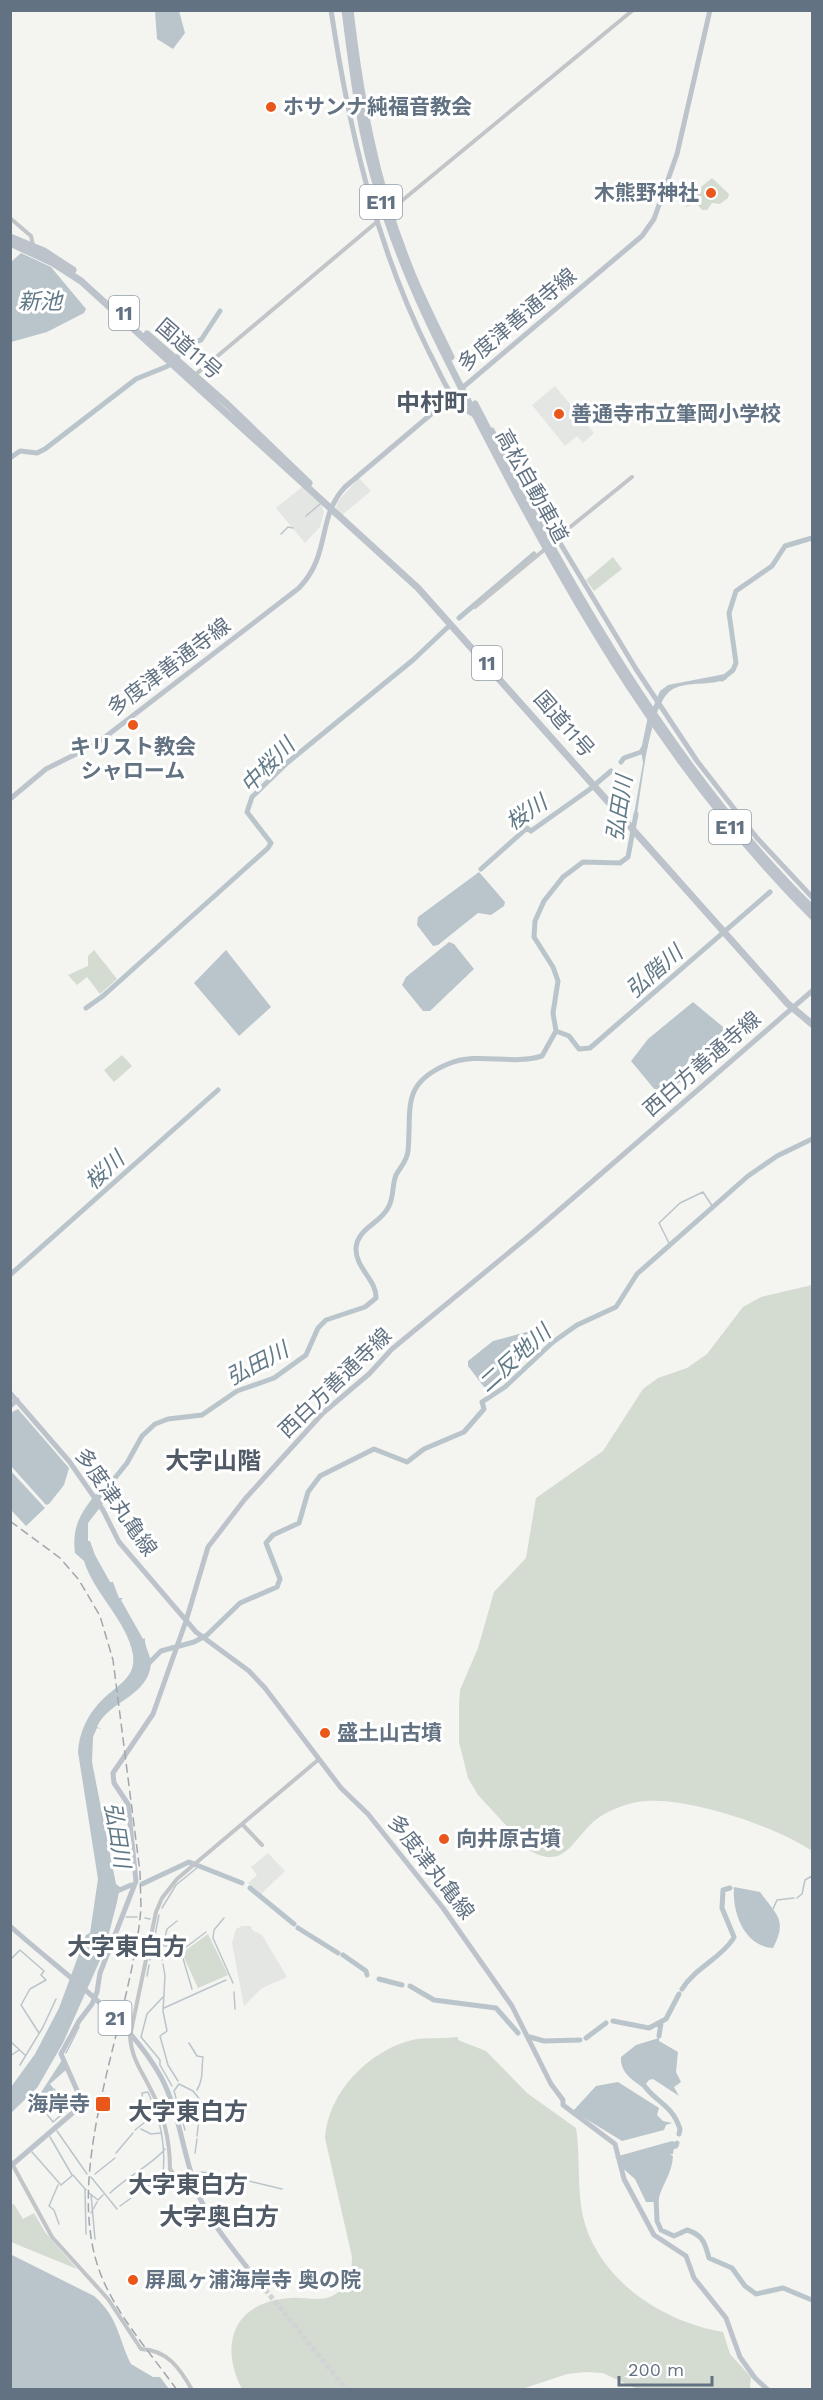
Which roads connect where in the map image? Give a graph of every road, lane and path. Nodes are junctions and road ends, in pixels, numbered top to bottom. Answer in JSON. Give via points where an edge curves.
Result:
{"nodes":[{"id":1,"x":331,"y":10,"type":"edge"},
{"id":2,"x":345,"y":10,"type":"edge"},
{"id":3,"x":350,"y":10,"type":"edge"},
{"id":4,"x":633,"y":10,"type":"edge"},
{"id":5,"x":710,"y":10,"type":"edge"},
{"id":6,"x":393,"y":208,"type":"dead end"},
{"id":7,"x":10,"y":218,"type":"edge"},
{"id":8,"x":377,"y":222,"type":"junction"},
{"id":9,"x":10,"y":237,"type":"edge"},
{"id":10,"x":10,"y":243,"type":"edge"},
{"id":11,"x":33,"y":246,"type":"junction"},
{"id":12,"x":192,"y":377,"type":"junction"},
{"id":13,"x":460,"y":381,"type":"junction"},
{"id":14,"x":451,"y":396,"type":"junction"},
{"id":15,"x":632,"y":477,"type":"dead end"},
{"id":16,"x":330,"y":507,"type":"junction"},
{"id":17,"x":555,"y":539,"type":"junction"},
{"id":18,"x":544,"y":550,"type":"dead end"},
{"id":19,"x":475,"y":607,"type":"dead end"},
{"id":20,"x":660,"y":725,"type":"junction"},
{"id":21,"x":10,"y":799,"type":"edge"},
{"id":22,"x":813,"y":897,"type":"edge"},
{"id":23,"x":813,"y":908,"type":"edge"},
{"id":24,"x":813,"y":916,"type":"edge"},
{"id":25,"x":813,"y":991,"type":"edge"},
{"id":26,"x":792,"y":1009,"type":"junction"},
{"id":27,"x":813,"y":1024,"type":"edge"},
{"id":28,"x":10,"y":1393,"type":"edge"},
{"id":29,"x":17,"y":1400,"type":"junction"},
{"id":30,"x":10,"y":1406,"type":"edge"},
{"id":31,"x":186,"y":1621,"type":"junction"},
{"id":32,"x":318,"y":1760,"type":"junction"},
{"id":33,"x":242,"y":1824,"type":"junction"},
{"id":34,"x":262,"y":1845,"type":"dead end"},
{"id":35,"x":10,"y":1928,"type":"edge"},
{"id":36,"x":12,"y":2162,"type":"edge"},
{"id":37,"x":191,"y":2174,"type":"junction"},
{"id":38,"x":246,"y":2266,"type":"tunnel mouth"},
{"id":39,"x":192,"y":2390,"type":"edge"},
{"id":40,"x":768,"y":2390,"type":"edge"}],
"edges":[{"from":1,"to":8,"type":"main road","via":[[347,111]]},
{"from":2,"to":13,"type":"highway","name":"高松自動車道","number":"E11","via":[[356,102],[378,194],[402,263]]},
{"from":3,"to":13,"type":"highway","name":"高松自動車道","number":"E11","via":[[361,100],[384,192],[407,261]]},
{"from":4,"to":6,"type":"street"},
{"from":5,"to":14,"type":"main road","name":"多度津善通寺線","via":[[677,154],[649,228]]},
{"from":7,"to":11,"type":"street","via":[[31,236]]},
{"from":8,"to":12,"type":"street"},
{"from":8,"to":14,"type":"main road","via":[[415,321]]},
{"from":9,"to":11,"type":"highway","name":"国道11号","number":"11"},
{"from":10,"to":12,"type":"highway","name":"国道11号","number":"11","via":[[81,281]]},
{"from":11,"to":12,"type":"highway","name":"国道11号","number":"11","via":[[84,278]]},
{"from":12,"to":16,"type":"highway","name":"国道11号","number":"11"},
{"from":13,"to":20,"type":"highway","name":"高松自動車道","number":"E11","via":[[580,606]]},
{"from":14,"to":16,"type":"main road","name":"多度津善通寺線","via":[[345,487]]},
{"from":14,"to":17,"type":"main road","via":[[460,408],[488,424]]},
{"from":15,"to":17,"type":"street"},
{"from":16,"to":21,"type":"main road","name":"多度津善通寺線","via":[[319,558],[300,588],[96,744],[46,769]]},
{"from":16,"to":26,"type":"highway","name":"国道11号","number":"11","via":[[438,608]]},
{"from":17,"to":22,"type":"main road","via":[[697,761],[739,816]]},
{"from":18,"to":19,"type":"street"},
{"from":20,"to":23,"type":"highway","name":"高松自動車道","number":"E11","via":[[738,828]]},
{"from":20,"to":24,"type":"highway","name":"高松自動車道","number":"E11","via":[[734,832]]},
{"from":25,"to":26,"type":"main road","name":"西白方善通寺線"},
{"from":26,"to":27,"type":"highway","name":"国道11号","number":"11"},
{"from":26,"to":31,"type":"main road","name":"西白方善通寺線","via":[[392,1349],[323,1413],[211,1541]]},
{"from":28,"to":29,"type":"main road","name":"多度津丸亀線"},
{"from":29,"to":30,"type":"main road"},
{"from":29,"to":31,"type":"main road","name":"多度津丸亀線","via":[[69,1461],[103,1510],[119,1542]]},
{"from":31,"to":32,"type":"main road","name":"多度津丸亀線","via":[[249,1671]]},
{"from":31,"to":36,"type":"main road","name":"西白方善通寺線","via":[[153,1714],[113,1773],[114,1783],[128,1804],[137,1875],[100,1973],[97,1992],[62,2054],[83,2104]]},
{"from":32,"to":33,"type":"street"},
{"from":32,"to":40,"type":"main road","name":"多度津丸亀線","via":[[378,1826],[464,1936],[516,2011],[563,2105],[615,2144],[624,2180],[654,2235],[686,2256],[694,2278],[726,2318],[740,2357]]},
{"from":33,"to":34,"type":"street"},
{"from":33,"to":37,"type":"street","via":[[172,1884],[156,1912],[130,2042],[160,2112],[171,2148],[170,2169],[175,2176]]},
{"from":35,"to":37,"type":"main road","number":"21","via":[[125,2027],[156,2069],[174,2110]]},
{"from":36,"to":39,"type":"street","via":[[52,2237],[108,2299],[143,2350],[153,2349],[176,2366]]},
{"from":37,"to":38,"type":"main road","number":"21","via":[[206,2212]]}]}
